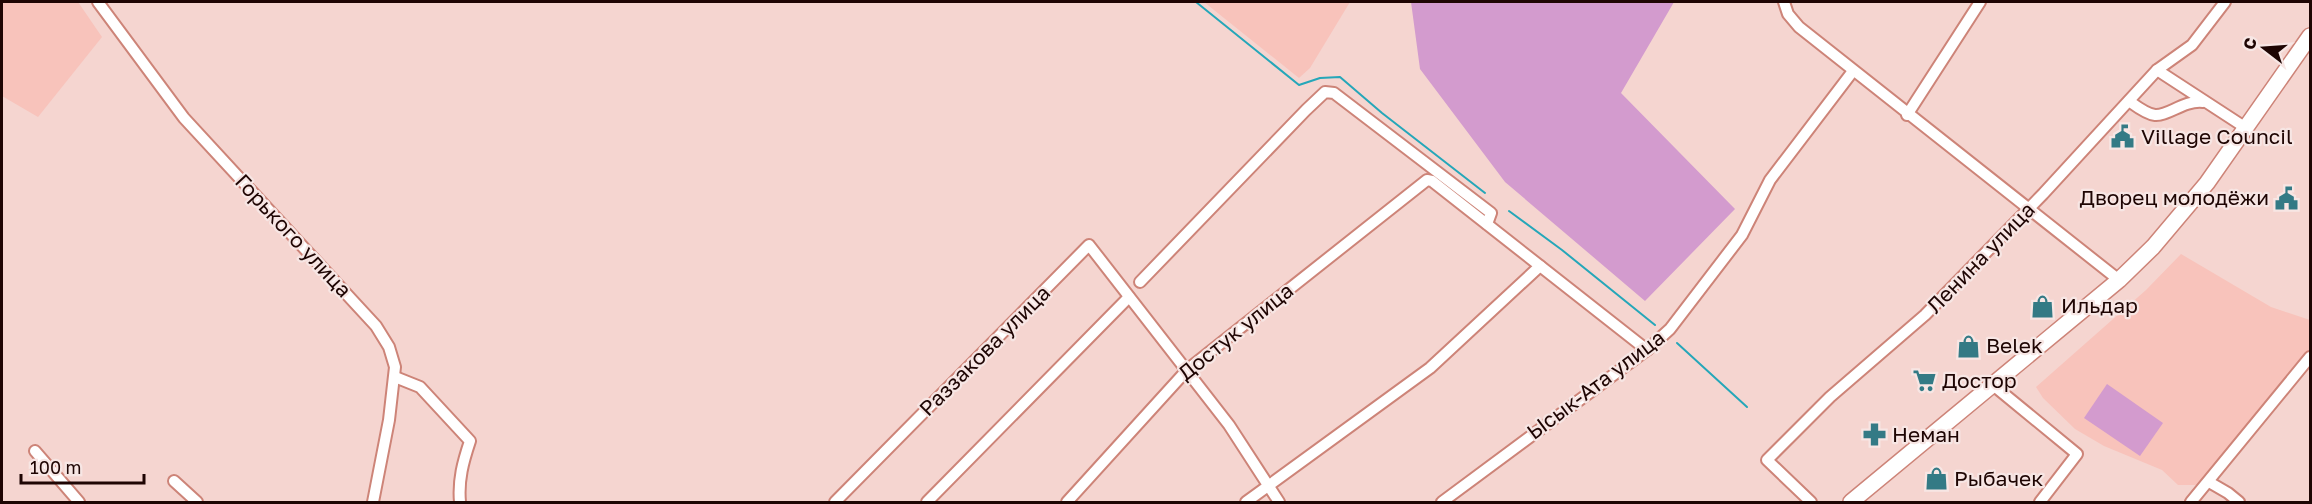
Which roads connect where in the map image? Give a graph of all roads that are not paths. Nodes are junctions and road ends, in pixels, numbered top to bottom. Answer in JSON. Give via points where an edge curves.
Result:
{"nodes":[{"id":1,"x":98,"y":2,"type":"edge"},
{"id":2,"x":1784,"y":2,"type":"edge"},
{"id":3,"x":1980,"y":2,"type":"edge"},
{"id":4,"x":2225,"y":2,"type":"edge"},
{"id":5,"x":2310,"y":36,"type":"edge"},
{"id":6,"x":2157,"y":70,"type":"junction"},
{"id":7,"x":1853,"y":71,"type":"junction"},
{"id":8,"x":2129,"y":101,"type":"junction"},
{"id":9,"x":2206,"y":102,"type":"junction"},
{"id":10,"x":1908,"y":115,"type":"junction"},
{"id":11,"x":2246,"y":128,"type":"junction"},
{"id":12,"x":2029,"y":208,"type":"junction"},
{"id":13,"x":1487,"y":224,"type":"junction"},
{"id":14,"x":1540,"y":266,"type":"junction"},
{"id":15,"x":2119,"y":280,"type":"junction"},
{"id":16,"x":1140,"y":282,"type":"dead end"},
{"id":17,"x":1129,"y":297,"type":"junction"},
{"id":18,"x":1647,"y":350,"type":"junction"},
{"id":19,"x":2310,"y":357,"type":"edge"},
{"id":20,"x":1187,"y":370,"type":"junction"},
{"id":21,"x":395,"y":377,"type":"junction"},
{"id":22,"x":1993,"y":385,"type":"junction"},
{"id":23,"x":35,"y":451,"type":"dead end"},
{"id":24,"x":174,"y":481,"type":"dead end"},
{"id":25,"x":2209,"y":482,"type":"junction"},
{"id":26,"x":1268,"y":486,"type":"junction"},
{"id":27,"x":79,"y":502,"type":"edge"},
{"id":28,"x":197,"y":502,"type":"edge"},
{"id":29,"x":373,"y":502,"type":"edge"},
{"id":30,"x":460,"y":502,"type":"edge"},
{"id":31,"x":835,"y":502,"type":"edge"},
{"id":32,"x":927,"y":502,"type":"edge"},
{"id":33,"x":1067,"y":502,"type":"edge"},
{"id":34,"x":1246,"y":502,"type":"edge"},
{"id":35,"x":1279,"y":502,"type":"edge"},
{"id":36,"x":1442,"y":502,"type":"edge"},
{"id":37,"x":1811,"y":502,"type":"edge"},
{"id":38,"x":1851,"y":502,"type":"edge"},
{"id":39,"x":2040,"y":502,"type":"edge"},
{"id":40,"x":2192,"y":502,"type":"edge"},
{"id":41,"x":2239,"y":502,"type":"edge"}],
"edges":[{"from":1,"to":21,"type":"street","name":"Горького улица","via":[[184,117],[376,326],[389,347]]},
{"from":2,"to":7,"type":"street","via":[[1799,27]]},
{"from":3,"to":10,"type":"street"},
{"from":4,"to":6,"type":"street","name":"Ленина улица","via":[[2192,45]]},
{"from":5,"to":11,"type":"main road"},
{"from":6,"to":8,"type":"street","name":"Ленина улица"},
{"from":6,"to":9,"type":"street"},
{"from":7,"to":10,"type":"street"},
{"from":7,"to":18,"type":"street","name":"Ысык-Ата улица","via":[[1770,180],[1742,235],[1670,329]]},
{"from":8,"to":9,"type":"street","via":[[2154,115],[2192,101]]},
{"from":8,"to":12,"type":"street","name":"Ленина улица"},
{"from":9,"to":11,"type":"street"},
{"from":10,"to":12,"type":"street"},
{"from":11,"to":15,"type":"main road","via":[[2184,212]]},
{"from":12,"to":15,"type":"street"},
{"from":12,"to":37,"type":"street","name":"Ленина улица","via":[[1925,315],[1830,397],[1767,460]]},
{"from":13,"to":14,"type":"street"},
{"from":13,"to":16,"type":"street","via":[[1491,213],[1325,92]]},
{"from":13,"to":20,"type":"street","name":"Достук улица","via":[[1432,181],[1423,182]]},
{"from":14,"to":18,"type":"street"},
{"from":14,"to":26,"type":"street","via":[[1430,368]]},
{"from":15,"to":22,"type":"main road"},
{"from":17,"to":20,"type":"street","name":"Раззакова улица"},
{"from":17,"to":31,"type":"street","name":"Раззакова улица","via":[[1089,246]]},
{"from":17,"to":32,"type":"street"},
{"from":18,"to":36,"type":"street","name":"Ысык-Ата улица"},
{"from":19,"to":25,"type":"street"},
{"from":20,"to":26,"type":"street","name":"Раззакова улица"},
{"from":20,"to":33,"type":"street","name":"Достук улица"},
{"from":21,"to":29,"type":"street","name":"Горького улица"},
{"from":21,"to":30,"type":"street","via":[[420,387],[470,441],[458,486]]},
{"from":22,"to":38,"type":"main road"},
{"from":22,"to":39,"type":"street","via":[[2077,454]]},
{"from":23,"to":27,"type":"street"},
{"from":24,"to":28,"type":"street"},
{"from":25,"to":40,"type":"street"},
{"from":25,"to":41,"type":"street"},
{"from":26,"to":34,"type":"street"},
{"from":26,"to":35,"type":"street","name":"Раззакова улица"}]}
